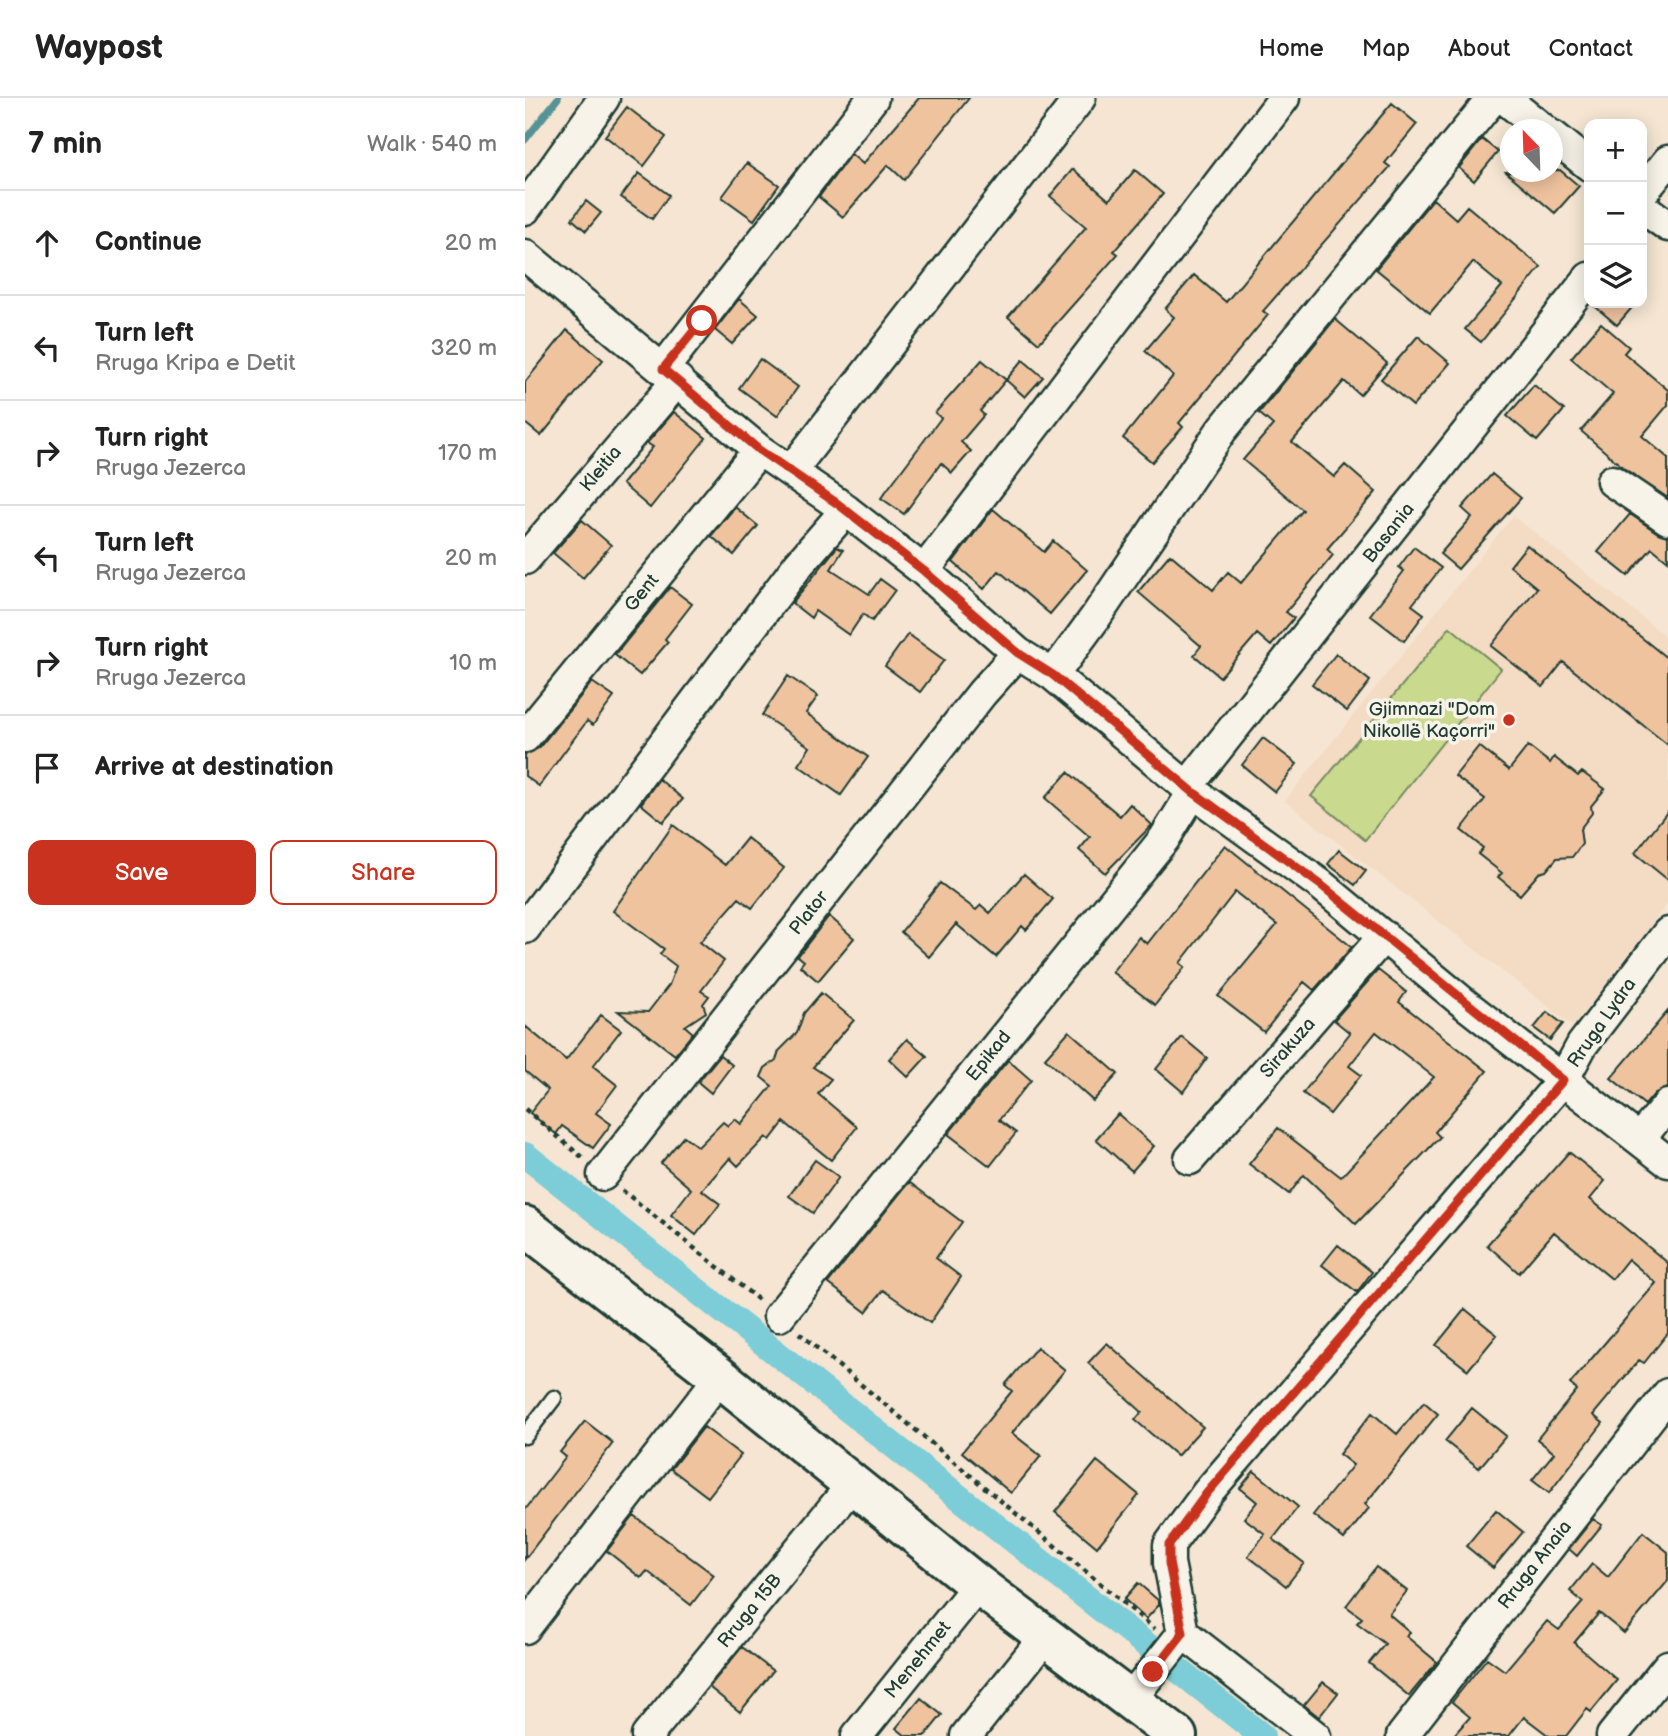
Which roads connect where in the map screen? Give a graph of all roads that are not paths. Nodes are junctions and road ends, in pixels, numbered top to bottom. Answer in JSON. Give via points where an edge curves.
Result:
{"nodes":[{"id":1,"x":604,"y":98,"type":"edge"},
{"id":2,"x":873,"y":98,"type":"edge"},
{"id":3,"x":1080,"y":98,"type":"edge"},
{"id":4,"x":1284,"y":98,"type":"edge"},
{"id":5,"x":1493,"y":98,"type":"edge"},
{"id":6,"x":1504,"y":98,"type":"edge"},
{"id":7,"x":1530,"y":119,"type":"edge"},
{"id":8,"x":1563,"y":145,"type":"edge"},
{"id":9,"x":1584,"y":161,"type":"edge"},
{"id":10,"x":1668,"y":161,"type":"edge"},
{"id":11,"x":1647,"y":197,"type":"edge"},
{"id":12,"x":525,"y":209,"type":"edge"},
{"id":13,"x":1647,"y":209,"type":"edge"},
{"id":14,"x":1668,"y":226,"type":"edge"},
{"id":15,"x":525,"y":255,"type":"edge"},
{"id":16,"x":1584,"y":284,"type":"edge"},
{"id":17,"x":671,"y":374,"type":"junction"},
{"id":18,"x":759,"y":450,"type":"junction"},
{"id":19,"x":791,"y":471,"type":"junction"},
{"id":20,"x":1612,"y":481,"type":"dead end"},
{"id":21,"x":846,"y":510,"type":"junction"},
{"id":22,"x":1668,"y":519,"type":"edge"},
{"id":23,"x":525,"y":559,"type":"edge"},
{"id":24,"x":924,"y":571,"type":"junction"},
{"id":25,"x":1018,"y":653,"type":"junction"},
{"id":26,"x":1053,"y":675,"type":"junction"},
{"id":27,"x":525,"y":737,"type":"edge"},
{"id":28,"x":1190,"y":790,"type":"junction"},
{"id":29,"x":525,"y":928,"type":"edge"},
{"id":30,"x":1668,"y":933,"type":"edge"},
{"id":31,"x":1384,"y":936,"type":"junction"},
{"id":32,"x":1563,"y":1080,"type":"junction"},
{"id":33,"x":1668,"y":1105,"type":"edge"},
{"id":34,"x":1640,"y":1139,"type":"junction"},
{"id":35,"x":1190,"y":1159,"type":"dead end"},
{"id":36,"x":1668,"y":1162,"type":"edge"},
{"id":37,"x":603,"y":1175,"type":"road end"},
{"id":38,"x":525,"y":1226,"type":"edge"},
{"id":39,"x":779,"y":1316,"type":"road end"},
{"id":40,"x":720,"y":1377,"type":"junction"},
{"id":41,"x":1668,"y":1394,"type":"edge"},
{"id":42,"x":554,"y":1398,"type":"dead end"},
{"id":43,"x":525,"y":1436,"type":"edge"},
{"id":44,"x":852,"y":1485,"type":"junction"},
{"id":45,"x":978,"y":1585,"type":"junction"},
{"id":46,"x":525,"y":1628,"type":"edge"},
{"id":47,"x":1181,"y":1632,"type":"junction"},
{"id":48,"x":1045,"y":1636,"type":"junction"},
{"id":49,"x":1668,"y":1666,"type":"edge"},
{"id":50,"x":1142,"y":1686,"type":"junction"},
{"id":51,"x":647,"y":1736,"type":"edge"},
{"id":52,"x":857,"y":1736,"type":"edge"},
{"id":53,"x":965,"y":1736,"type":"edge"},
{"id":54,"x":1177,"y":1736,"type":"edge"},
{"id":55,"x":1315,"y":1736,"type":"edge"},
{"id":56,"x":1402,"y":1736,"type":"edge"},
{"id":57,"x":1612,"y":1736,"type":"edge"}],
"edges":[{"from":1,"to":12,"type":"street"},
{"from":2,"to":17,"type":"street","name":"Kleitia"},
{"from":3,"to":19,"type":"street"},
{"from":4,"to":24,"type":"street"},
{"from":5,"to":26,"type":"street","via":[[1221,431]]},
{"from":6,"to":7,"type":"street"},
{"from":8,"to":9,"type":"street"},
{"from":10,"to":11,"type":"street"},
{"from":13,"to":14,"type":"street"},
{"from":15,"to":17,"type":"street"},
{"from":16,"to":28,"type":"street","name":"Basania"},
{"from":17,"to":18,"type":"street"},
{"from":17,"to":23,"type":"street","name":"Kleitia"},
{"from":18,"to":19,"type":"street"},
{"from":18,"to":27,"type":"street","name":"Gent"},
{"from":19,"to":21,"type":"street"},
{"from":20,"to":22,"type":"street"},
{"from":21,"to":24,"type":"street"},
{"from":21,"to":29,"type":"street","via":[[799,564]]},
{"from":24,"to":25,"type":"street"},
{"from":25,"to":26,"type":"street"},
{"from":25,"to":37,"type":"street","name":"Plator"},
{"from":26,"to":28,"type":"street"},
{"from":28,"to":31,"type":"street"},
{"from":28,"to":39,"type":"street","name":"Epikad","via":[[1164,839]]},
{"from":30,"to":32,"type":"street","name":"Rruga Lydra","via":[[1582,1045]]},
{"from":31,"to":32,"type":"street"},
{"from":31,"to":35,"type":"street","name":"Sirakuza"},
{"from":32,"to":34,"type":"street"},
{"from":32,"to":47,"type":"street","name":"Rruga Lydra","via":[[1207,1493],[1169,1545]]},
{"from":33,"to":34,"type":"street"},
{"from":34,"to":36,"type":"street"},
{"from":38,"to":40,"type":"street"},
{"from":40,"to":44,"type":"street"},
{"from":40,"to":46,"type":"street"},
{"from":41,"to":56,"type":"street","name":"Rruga Anaia"},
{"from":42,"to":43,"type":"lane"},
{"from":44,"to":45,"type":"street"},
{"from":44,"to":51,"type":"street","name":"Rruga 15B"},
{"from":45,"to":48,"type":"street"},
{"from":45,"to":52,"type":"street","name":"Menehmet"},
{"from":47,"to":50,"type":"street"},
{"from":47,"to":55,"type":"street"},
{"from":48,"to":50,"type":"street"},
{"from":48,"to":53,"type":"street"},
{"from":49,"to":57,"type":"street"},
{"from":50,"to":54,"type":"street"}]}
